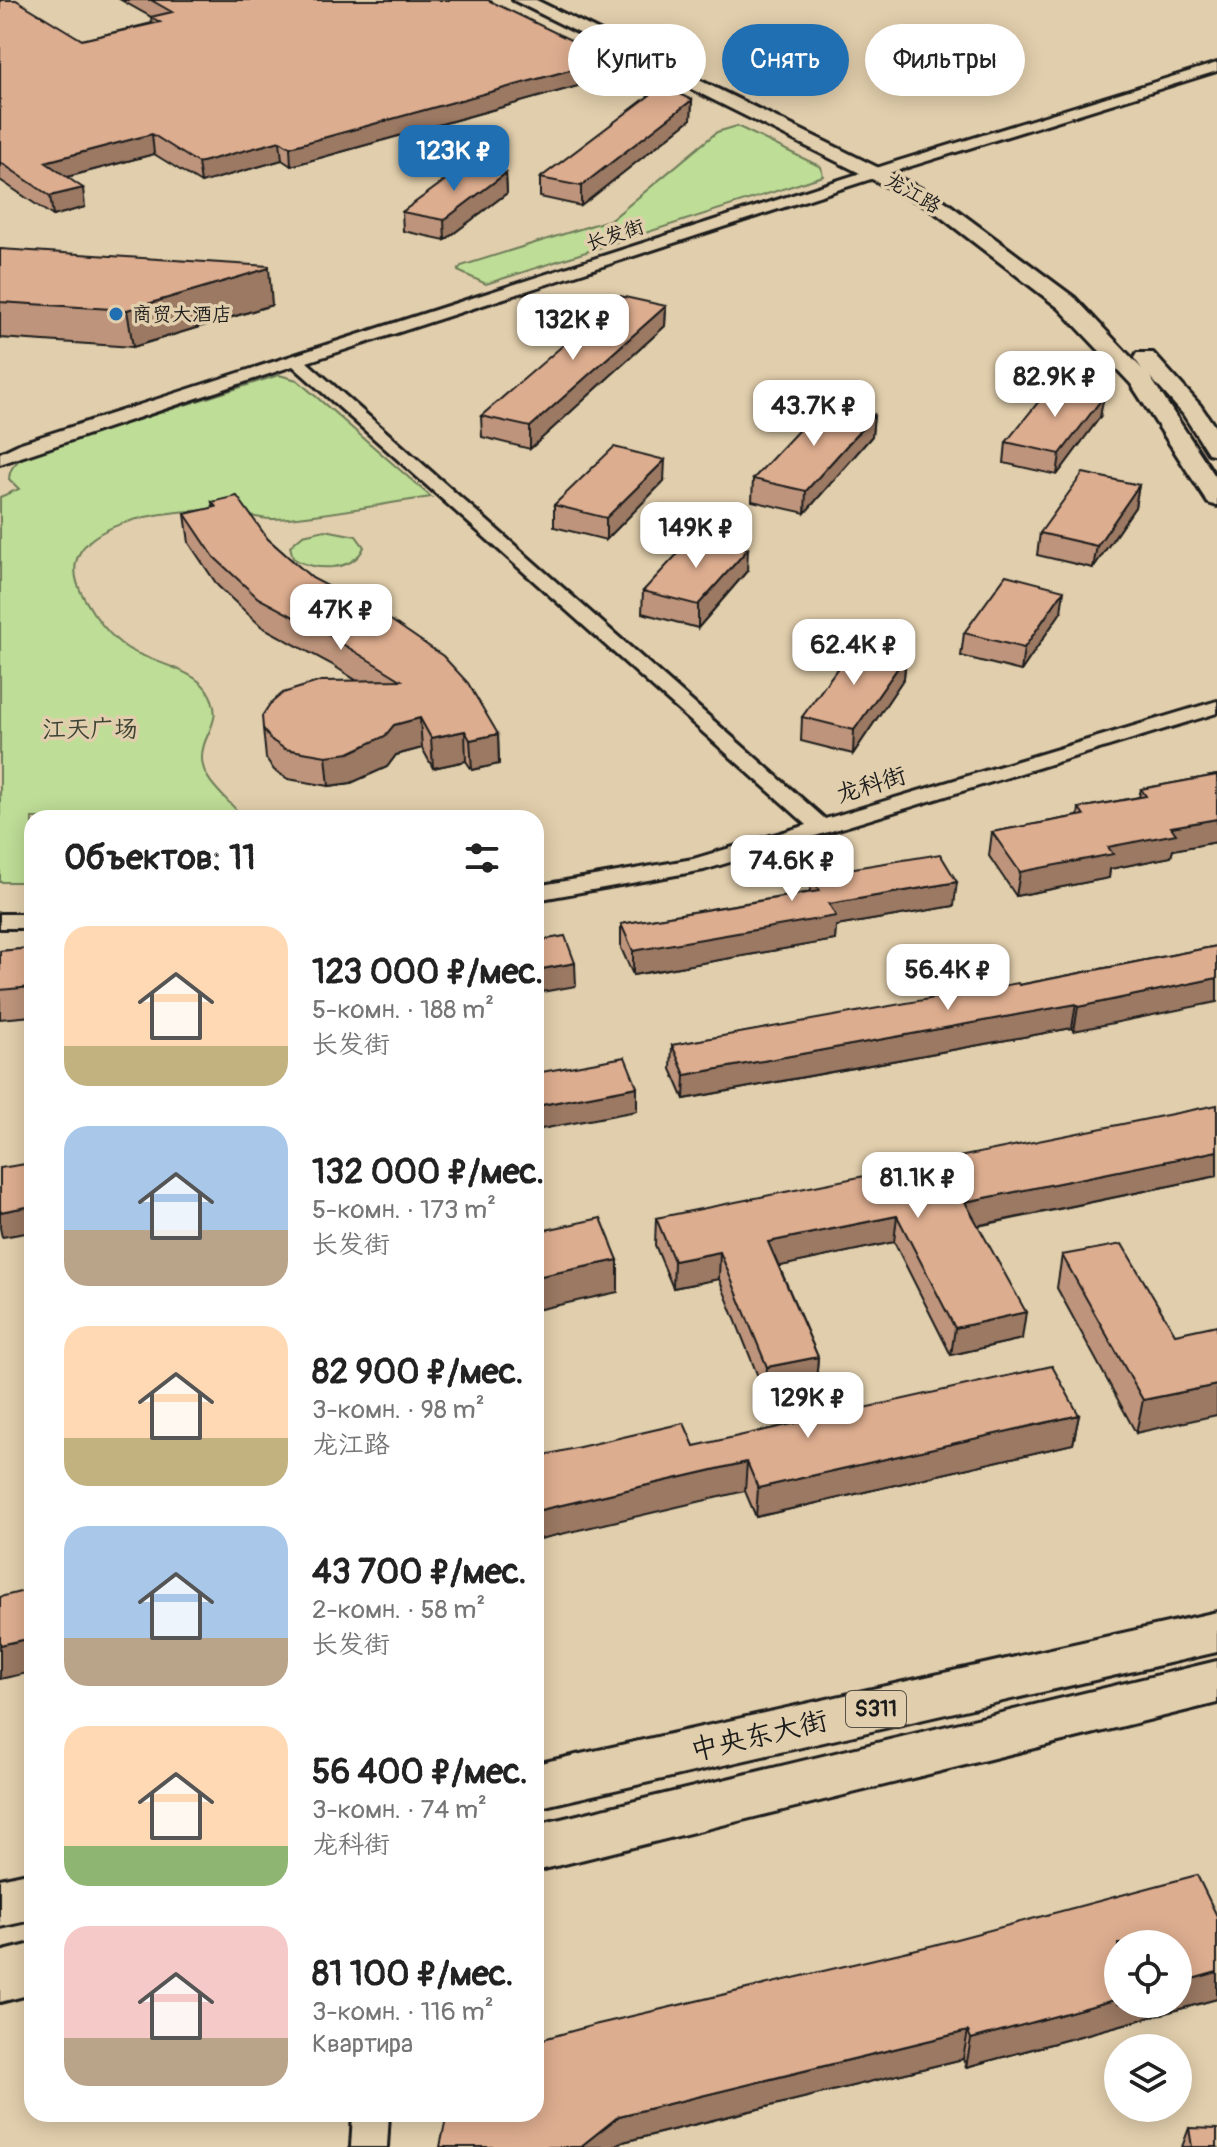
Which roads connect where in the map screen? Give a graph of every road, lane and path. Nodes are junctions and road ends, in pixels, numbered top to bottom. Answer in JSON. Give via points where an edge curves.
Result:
{"nodes":[{"id":1,"x":522,"y":0,"type":"edge"},
{"id":2,"x":547,"y":0,"type":"edge"},
{"id":3,"x":1217,"y":67,"type":"edge"},
{"id":4,"x":900,"y":165,"type":"junction"},
{"id":5,"x":878,"y":172,"type":"junction"},
{"id":6,"x":297,"y":361,"type":"junction"},
{"id":7,"x":27,"y":447,"type":"junction"},
{"id":8,"x":1217,"y":448,"type":"edge"},
{"id":9,"x":0,"y":451,"type":"edge"},
{"id":10,"x":0,"y":459,"type":"edge"},
{"id":11,"x":1217,"y":498,"type":"edge"},
{"id":12,"x":1217,"y":707,"type":"edge"},
{"id":13,"x":822,"y":827,"type":"junction"},
{"id":14,"x":544,"y":892,"type":"edge"},
{"id":15,"x":0,"y":921,"type":"edge"},
{"id":16,"x":24,"y":921,"type":"edge"},
{"id":17,"x":1217,"y":1632,"type":"edge"},
{"id":18,"x":1217,"y":1682,"type":"edge"},
{"id":19,"x":544,"y":1784,"type":"edge"},
{"id":20,"x":544,"y":1846,"type":"edge"},
{"id":21,"x":24,"y":1898,"type":"edge"},
{"id":22,"x":0,"y":1903,"type":"edge"},
{"id":23,"x":24,"y":1971,"type":"edge"},
{"id":24,"x":0,"y":1977,"type":"edge"},
{"id":25,"x":371,"y":2122,"type":"edge"},
{"id":26,"x":369,"y":2147,"type":"edge"}],
"edges":[{"from":1,"to":5,"type":"street","name":"龙江路"},
{"from":2,"to":4,"type":"street","name":"龙江路"},
{"from":3,"to":4,"type":"street","name":"长发街"},
{"from":4,"to":5,"type":"street","name":"长发街"},
{"from":4,"to":8,"type":"street","name":"龙江路","via":[[1029,251],[1092,304],[1192,410]]},
{"from":5,"to":6,"type":"street","name":"长发街"},
{"from":5,"to":11,"type":"street","name":"龙江路","via":[[935,203],[1067,303],[1140,380]]},
{"from":6,"to":7,"type":"street","name":"长发街"},
{"from":6,"to":13,"type":"street"},
{"from":7,"to":9,"type":"street","name":"长发街"},
{"from":7,"to":10,"type":"street","name":"长发街"},
{"from":12,"to":13,"type":"street","name":"龙科街"},
{"from":13,"to":14,"type":"street","name":"龙科街","via":[[696,865]]},
{"from":15,"to":16,"type":"street"},
{"from":17,"to":19,"type":"main road","name":"中央东大街","number":"S311"},
{"from":18,"to":20,"type":"main road"},
{"from":21,"to":22,"type":"main road"},
{"from":23,"to":24,"type":"main road"},
{"from":25,"to":26,"type":"street"}]}
